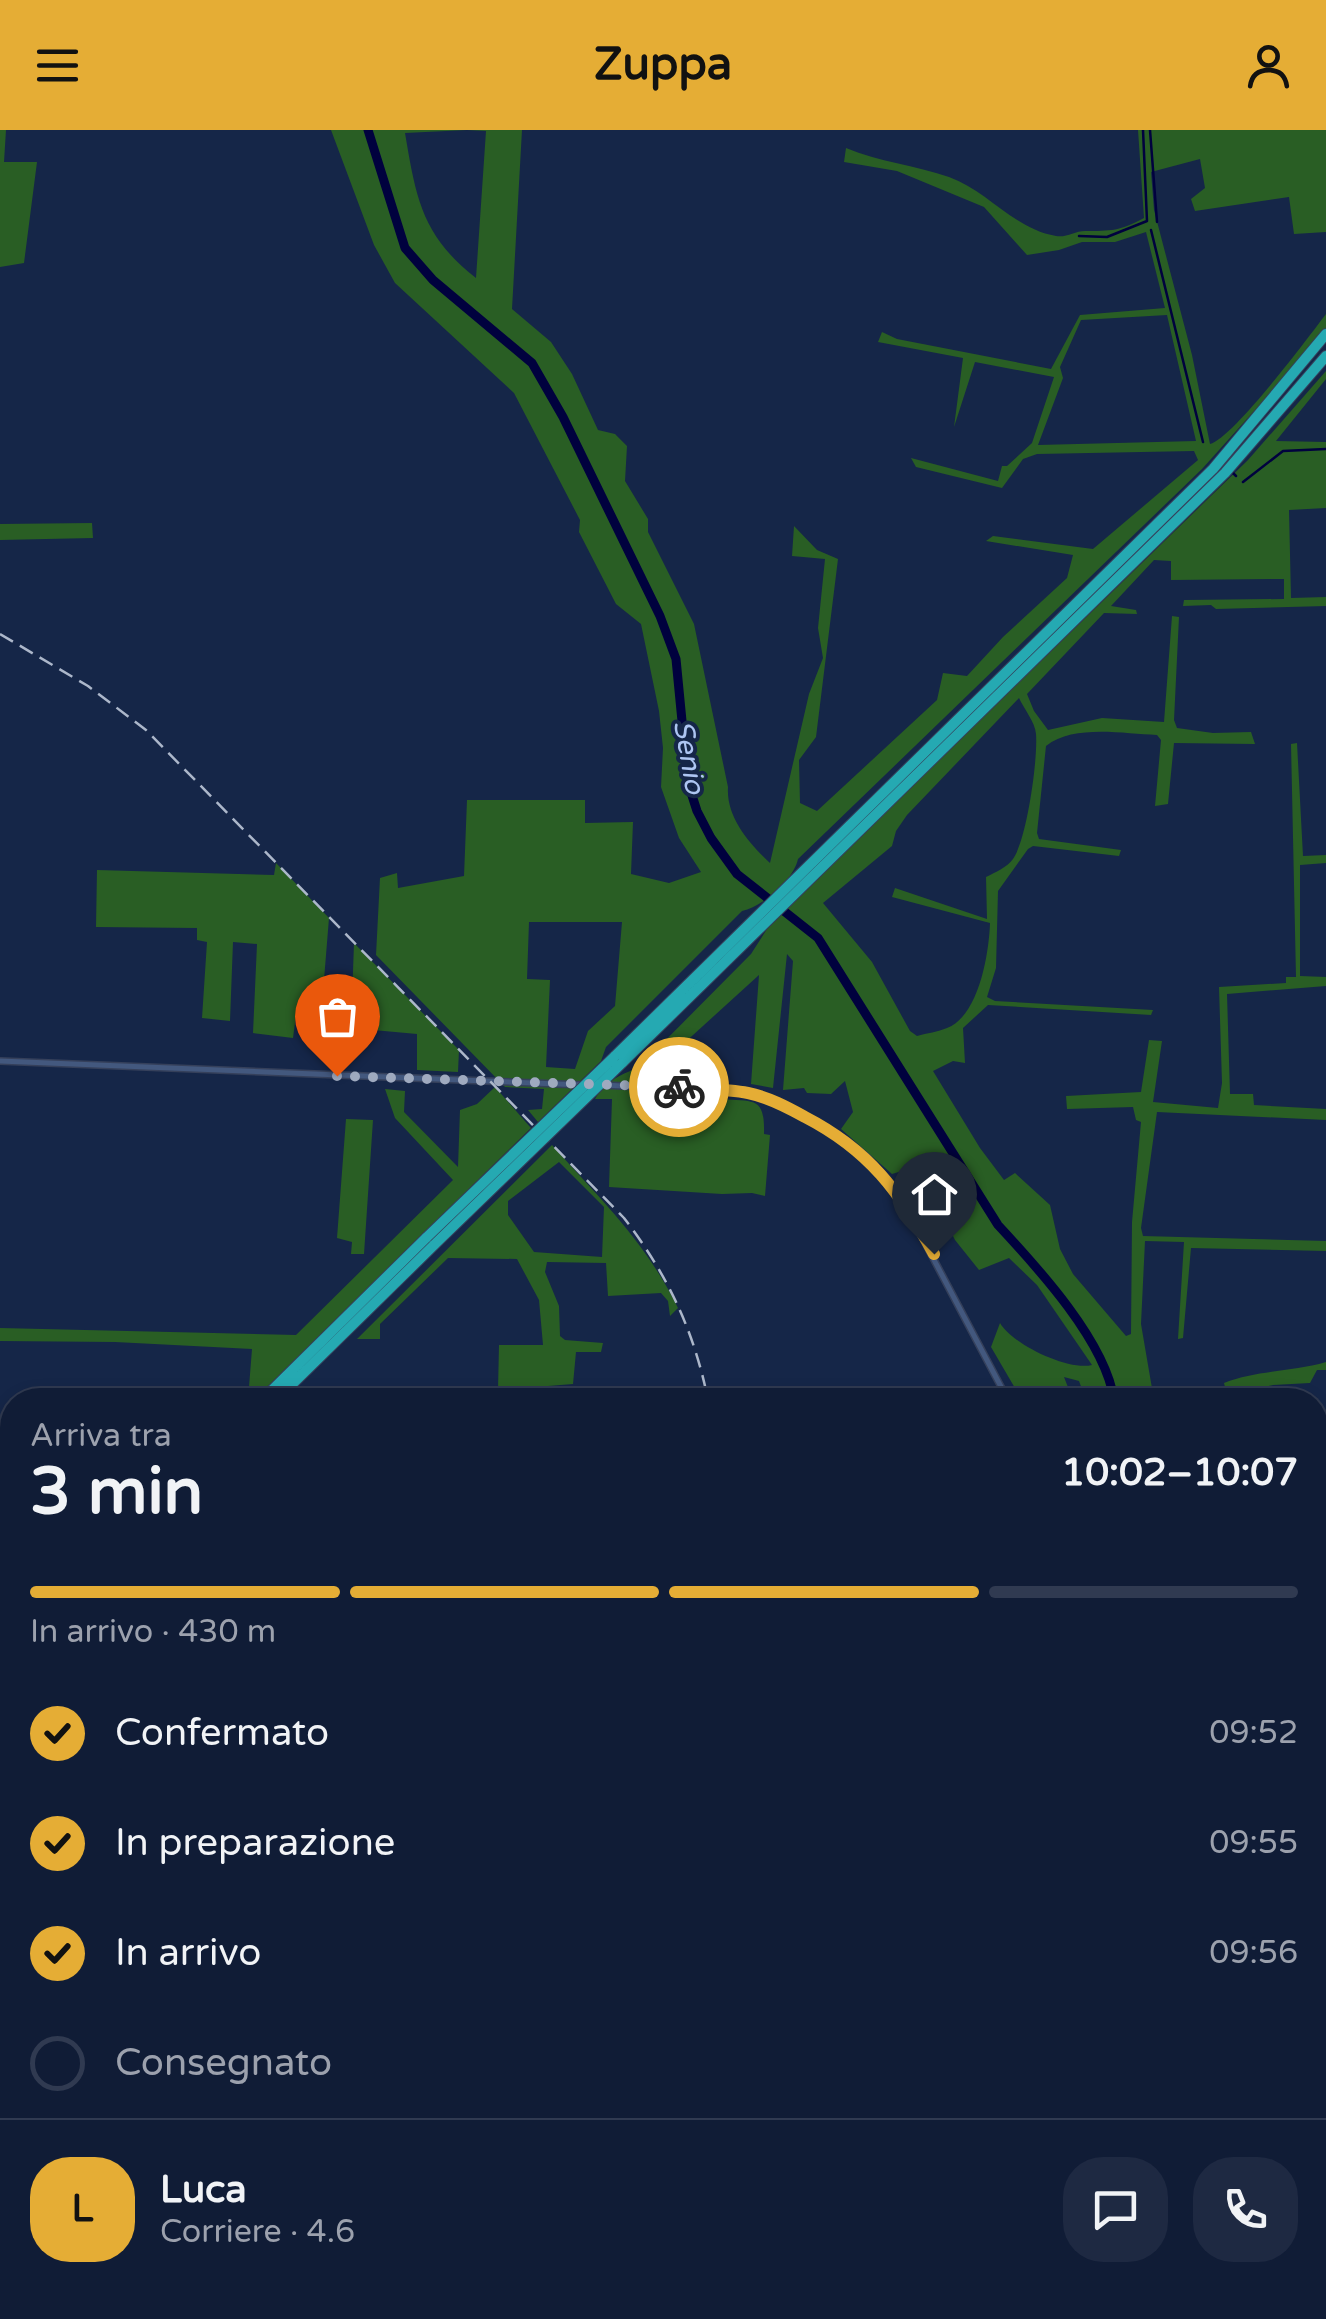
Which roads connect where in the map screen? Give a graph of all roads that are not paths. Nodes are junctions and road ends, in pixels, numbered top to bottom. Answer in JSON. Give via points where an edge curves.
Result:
{"nodes":[{"id":1,"x":1326,"y":334,"type":"edge"},
{"id":2,"x":1326,"y":356,"type":"edge"},
{"id":3,"x":1026,"y":660,"type":"junction"},
{"id":4,"x":0,"y":1060,"type":"edge"},
{"id":5,"x":431,"y":1241,"type":"junction"},
{"id":6,"x":275,"y":1388,"type":"edge"},
{"id":7,"x":288,"y":1388,"type":"edge"},
{"id":8,"x":1002,"y":1388,"type":"edge"}],
"edges":[{"from":1,"to":3,"type":"highway","via":[[1213,469]]},
{"from":2,"to":3,"type":"highway","via":[[1226,474]]},
{"from":3,"to":5,"type":"highway","bridge":true},
{"from":4,"to":8,"type":"street","via":[[717,1089],[762,1097],[867,1157],[904,1202]]},
{"from":5,"to":6,"type":"highway"},
{"from":5,"to":7,"type":"highway"}]}
